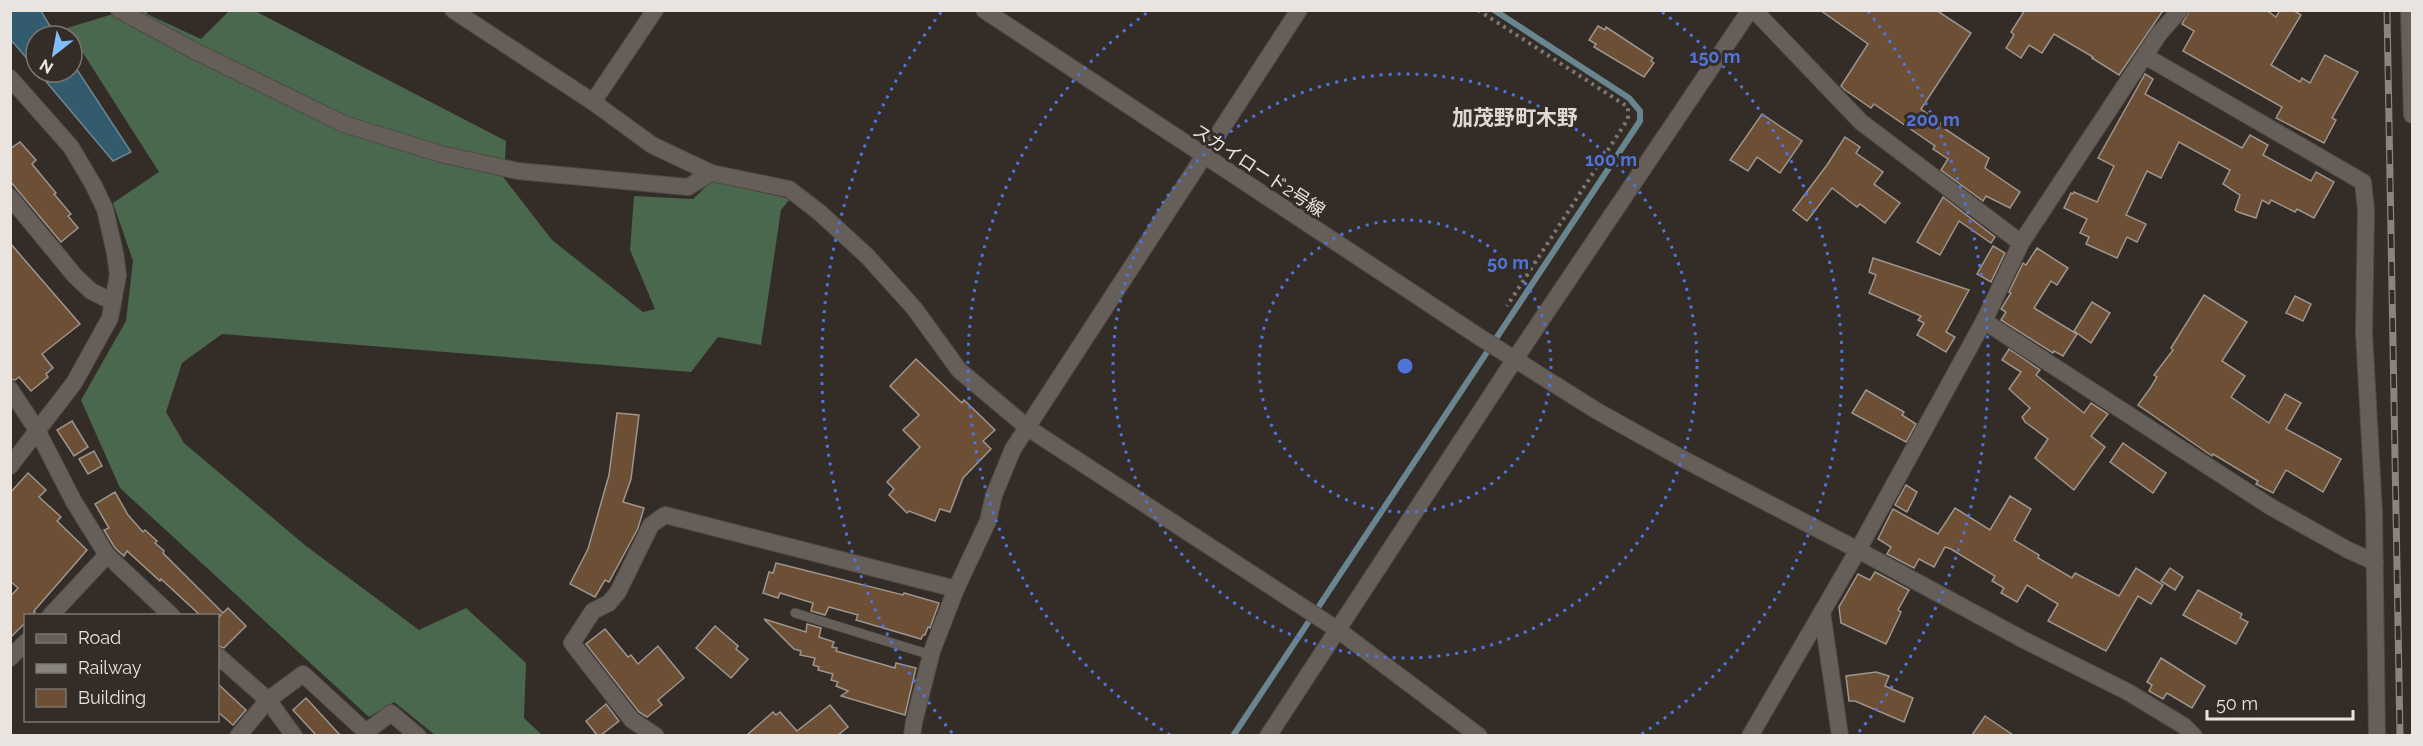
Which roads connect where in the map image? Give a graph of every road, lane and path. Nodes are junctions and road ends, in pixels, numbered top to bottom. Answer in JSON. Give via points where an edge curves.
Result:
{"nodes":[{"id":1,"x":119,"y":10,"type":"edge"},
{"id":2,"x":453,"y":10,"type":"edge"},
{"id":3,"x":655,"y":10,"type":"edge"},
{"id":4,"x":984,"y":10,"type":"edge"},
{"id":5,"x":1299,"y":10,"type":"edge"},
{"id":6,"x":1478,"y":10,"type":"edge"},
{"id":7,"x":1752,"y":10,"type":"edge"},
{"id":8,"x":2180,"y":10,"type":"edge"},
{"id":9,"x":2409,"y":10,"type":"edge"},
{"id":10,"x":2145,"y":56,"type":"junction"},
{"id":11,"x":10,"y":78,"type":"edge"},
{"id":12,"x":593,"y":102,"type":"junction"},
{"id":13,"x":2412,"y":115,"type":"edge"},
{"id":14,"x":1203,"y":156,"type":"junction"},
{"id":15,"x":711,"y":173,"type":"junction"},
{"id":16,"x":10,"y":197,"type":"edge"},
{"id":17,"x":2021,"y":243,"type":"junction"},
{"id":18,"x":113,"y":302,"type":"junction"},
{"id":19,"x":1507,"y":306,"type":"dead end"},
{"id":20,"x":1984,"y":321,"type":"junction"},
{"id":21,"x":1515,"y":359,"type":"junction"},
{"id":22,"x":10,"y":389,"type":"edge"},
{"id":23,"x":1028,"y":428,"type":"junction"},
{"id":24,"x":37,"y":430,"type":"junction"},
{"id":25,"x":10,"y":466,"type":"edge"},
{"id":26,"x":1858,"y":550,"type":"junction"},
{"id":27,"x":107,"y":555,"type":"junction"},
{"id":28,"x":2375,"y":562,"type":"junction"},
{"id":29,"x":956,"y":589,"type":"junction"},
{"id":30,"x":1822,"y":612,"type":"junction"},
{"id":31,"x":795,"y":613,"type":"dead end"},
{"id":32,"x":51,"y":614,"type":"edge"},
{"id":33,"x":171,"y":614,"type":"edge"},
{"id":34,"x":1338,"y":630,"type":"junction"},
{"id":35,"x":24,"y":644,"type":"edge"},
{"id":36,"x":931,"y":655,"type":"junction"},
{"id":37,"x":219,"y":657,"type":"edge"},
{"id":38,"x":10,"y":658,"type":"edge"},
{"id":39,"x":268,"y":700,"type":"junction"},
{"id":40,"x":238,"y":735,"type":"edge"},
{"id":41,"x":294,"y":735,"type":"edge"},
{"id":42,"x":418,"y":735,"type":"edge"},
{"id":43,"x":656,"y":735,"type":"edge"},
{"id":44,"x":912,"y":735,"type":"edge"},
{"id":45,"x":1268,"y":735,"type":"edge"},
{"id":46,"x":1479,"y":735,"type":"edge"},
{"id":47,"x":1750,"y":735,"type":"edge"},
{"id":48,"x":1840,"y":735,"type":"edge"},
{"id":49,"x":2194,"y":735,"type":"edge"},
{"id":50,"x":2377,"y":735,"type":"edge"}],
"edges":[{"from":1,"to":15,"type":"street","via":[[344,124],[441,154],[518,171],[688,187]]},
{"from":2,"to":12,"type":"street"},
{"from":3,"to":12,"type":"street"},
{"from":4,"to":14,"type":"street","name":"スカイロード2号線"},
{"from":5,"to":14,"type":"street"},
{"from":6,"to":19,"type":"path","via":[[1628,107],[1628,119]]},
{"from":7,"to":17,"type":"street","via":[[1861,122]]},
{"from":7,"to":21,"type":"street"},
{"from":8,"to":10,"type":"street"},
{"from":9,"to":13,"type":"street"},
{"from":10,"to":17,"type":"street"},
{"from":10,"to":28,"type":"street","via":[[2363,182],[2364,333]]},
{"from":11,"to":18,"type":"street","via":[[71,147],[105,209],[118,275]]},
{"from":12,"to":15,"type":"street","via":[[652,145]]},
{"from":14,"to":21,"type":"street","name":"スカイロード2号線"},
{"from":14,"to":23,"type":"street"},
{"from":15,"to":23,"type":"street","via":[[789,189],[819,212],[867,256],[914,308],[959,370]]},
{"from":16,"to":18,"type":"street","via":[[75,276]]},
{"from":17,"to":20,"type":"street"},
{"from":18,"to":24,"type":"street","via":[[110,318],[74,383]]},
{"from":20,"to":26,"type":"street"},
{"from":20,"to":28,"type":"street","via":[[2271,507]]},
{"from":21,"to":26,"type":"street","name":"スカイロード2号線","via":[[1597,411]]},
{"from":21,"to":34,"type":"street"},
{"from":22,"to":24,"type":"street"},
{"from":23,"to":29,"type":"street","via":[[1013,449],[988,521]]},
{"from":23,"to":34,"type":"street"},
{"from":24,"to":25,"type":"street"},
{"from":24,"to":27,"type":"street"},
{"from":26,"to":30,"type":"street"},
{"from":26,"to":49,"type":"street","name":"スカイロード2号線","via":[[2128,692]]},
{"from":27,"to":32,"type":"street"},
{"from":27,"to":33,"type":"street"},
{"from":28,"to":50,"type":"street"},
{"from":29,"to":36,"type":"street"},
{"from":29,"to":43,"type":"street","via":[[665,515],[651,525],[618,592],[609,603],[593,611],[572,643],[632,720]]},
{"from":30,"to":47,"type":"street"},
{"from":30,"to":48,"type":"street"},
{"from":31,"to":36,"type":"lane"},
{"from":34,"to":45,"type":"street"},
{"from":34,"to":46,"type":"street"},
{"from":35,"to":38,"type":"street"},
{"from":36,"to":44,"type":"street"},
{"from":37,"to":39,"type":"street"},
{"from":39,"to":40,"type":"street"},
{"from":39,"to":41,"type":"street"},
{"from":39,"to":42,"type":"street","via":[[303,674],[366,732],[391,713]]}]}
